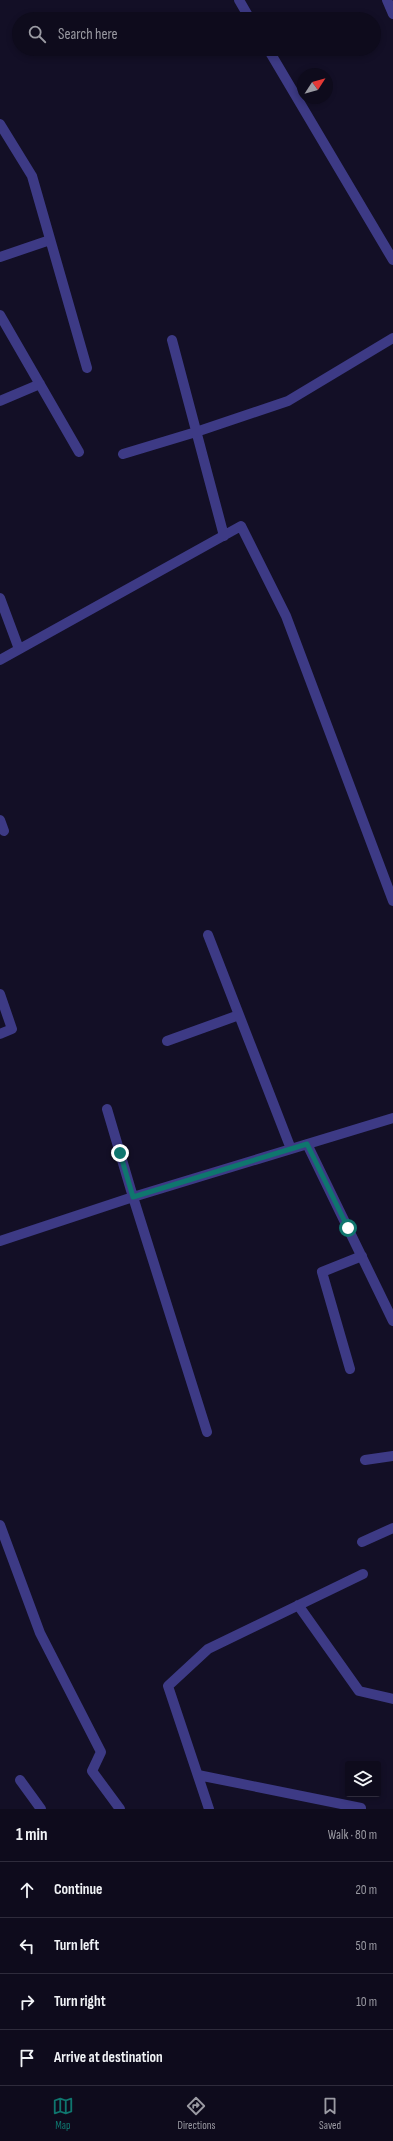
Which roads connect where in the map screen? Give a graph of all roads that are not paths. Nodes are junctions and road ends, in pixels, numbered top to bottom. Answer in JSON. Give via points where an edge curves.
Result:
{"nodes":[{"id":1,"x":239,"y":0,"type":"edge"},
{"id":2,"x":387,"y":0,"type":"edge"},
{"id":3,"x":246,"y":12,"type":"edge"},
{"id":4,"x":393,"y":14,"type":"edge"},
{"id":5,"x":272,"y":56,"type":"edge"},
{"id":6,"x":0,"y":124,"type":"edge"},
{"id":7,"x":50,"y":240,"type":"junction"},
{"id":8,"x":0,"y":257,"type":"edge"},
{"id":9,"x":393,"y":260,"type":"edge"},
{"id":10,"x":0,"y":315,"type":"edge"},
{"id":11,"x":393,"y":338,"type":"edge"},
{"id":12,"x":172,"y":340,"type":"dead end"},
{"id":13,"x":87,"y":368,"type":"dead end"},
{"id":14,"x":40,"y":384,"type":"junction"},
{"id":15,"x":0,"y":401,"type":"edge"},
{"id":16,"x":196,"y":432,"type":"junction"},
{"id":17,"x":79,"y":452,"type":"dead end"},
{"id":18,"x":123,"y":454,"type":"dead end"},
{"id":19,"x":224,"y":536,"type":"junction"},
{"id":20,"x":0,"y":598,"type":"edge"},
{"id":21,"x":19,"y":649,"type":"junction"},
{"id":22,"x":0,"y":660,"type":"edge"},
{"id":23,"x":0,"y":820,"type":"edge"},
{"id":24,"x":4,"y":831,"type":"dead end"},
{"id":25,"x":393,"y":901,"type":"edge"},
{"id":26,"x":208,"y":935,"type":"dead end"},
{"id":27,"x":0,"y":994,"type":"edge"},
{"id":28,"x":239,"y":1015,"type":"junction"},
{"id":29,"x":0,"y":1034,"type":"edge"},
{"id":30,"x":168,"y":1041,"type":"dead end"},
{"id":31,"x":107,"y":1109,"type":"dead end"},
{"id":32,"x":393,"y":1118,"type":"edge"},
{"id":33,"x":307,"y":1144,"type":"junction"},
{"id":34,"x":291,"y":1148,"type":"junction"},
{"id":35,"x":133,"y":1197,"type":"junction"},
{"id":36,"x":0,"y":1241,"type":"edge"},
{"id":37,"x":362,"y":1256,"type":"junction"},
{"id":38,"x":393,"y":1320,"type":"edge"},
{"id":39,"x":350,"y":1369,"type":"dead end"},
{"id":40,"x":207,"y":1432,"type":"dead end"},
{"id":41,"x":393,"y":1456,"type":"edge"},
{"id":42,"x":365,"y":1460,"type":"dead end"},
{"id":43,"x":0,"y":1525,"type":"edge"},
{"id":44,"x":393,"y":1528,"type":"edge"},
{"id":45,"x":362,"y":1542,"type":"dead end"},
{"id":46,"x":363,"y":1574,"type":"dead end"},
{"id":47,"x":298,"y":1605,"type":"junction"},
{"id":48,"x":393,"y":1699,"type":"edge"},
{"id":49,"x":198,"y":1775,"type":"junction"},
{"id":50,"x":20,"y":1780,"type":"dead end"},
{"id":51,"x":361,"y":1808,"type":"edge"},
{"id":52,"x":41,"y":1809,"type":"edge"},
{"id":53,"x":120,"y":1809,"type":"edge"},
{"id":54,"x":209,"y":1809,"type":"edge"}],
"edges":[{"from":1,"to":3,"type":"lane"},
{"from":2,"to":4,"type":"lane"},
{"from":5,"to":9,"type":"lane"},
{"from":6,"to":7,"type":"lane","via":[[32,176]]},
{"from":7,"to":8,"type":"lane"},
{"from":7,"to":13,"type":"lane"},
{"from":10,"to":14,"type":"lane"},
{"from":11,"to":16,"type":"lane","via":[[288,401]]},
{"from":12,"to":16,"type":"lane"},
{"from":14,"to":15,"type":"lane"},
{"from":14,"to":17,"type":"lane"},
{"from":16,"to":18,"type":"lane"},
{"from":16,"to":19,"type":"lane"},
{"from":19,"to":21,"type":"lane"},
{"from":19,"to":25,"type":"lane","via":[[241,526],[286,616]]},
{"from":20,"to":21,"type":"lane"},
{"from":21,"to":22,"type":"lane"},
{"from":23,"to":24,"type":"lane"},
{"from":26,"to":28,"type":"lane"},
{"from":27,"to":29,"type":"lane","via":[[12,1029]]},
{"from":28,"to":30,"type":"lane"},
{"from":28,"to":34,"type":"lane"},
{"from":31,"to":35,"type":"lane"},
{"from":32,"to":33,"type":"lane"},
{"from":33,"to":34,"type":"lane"},
{"from":33,"to":37,"type":"lane"},
{"from":34,"to":35,"type":"lane"},
{"from":35,"to":36,"type":"lane"},
{"from":35,"to":40,"type":"lane"},
{"from":37,"to":38,"type":"lane"},
{"from":37,"to":39,"type":"lane","via":[[322,1272]]},
{"from":41,"to":42,"type":"lane"},
{"from":43,"to":53,"type":"lane","via":[[40,1633],[101,1752],[92,1771]]},
{"from":44,"to":45,"type":"lane"},
{"from":46,"to":47,"type":"lane"},
{"from":47,"to":48,"type":"lane","via":[[359,1691]]},
{"from":47,"to":49,"type":"lane","via":[[208,1649],[168,1686]]},
{"from":49,"to":51,"type":"lane"},
{"from":49,"to":54,"type":"lane"},
{"from":50,"to":52,"type":"lane"}]}
